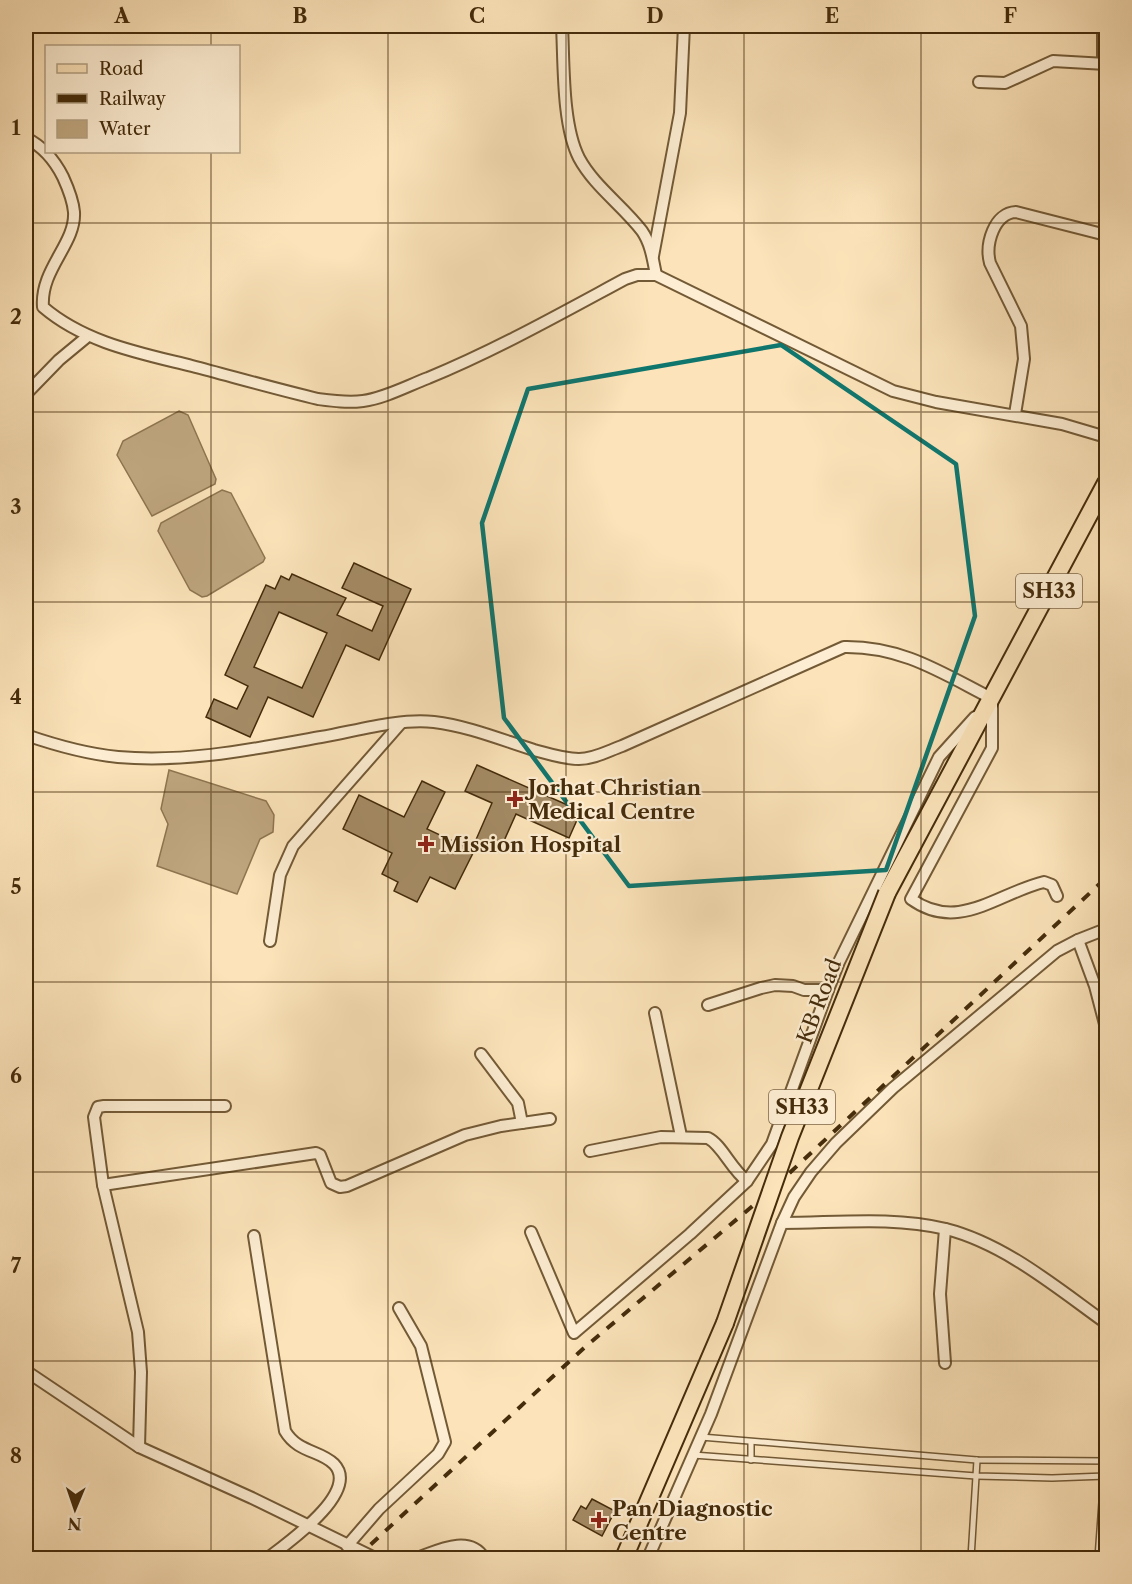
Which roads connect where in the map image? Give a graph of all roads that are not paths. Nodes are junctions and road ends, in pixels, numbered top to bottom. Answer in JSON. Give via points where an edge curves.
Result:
{"nodes":[{"id":1,"x":562,"y":26,"type":"edge"},
{"id":2,"x":684,"y":26,"type":"edge"},
{"id":3,"x":1103,"y":26,"type":"edge"},
{"id":4,"x":1106,"y":64,"type":"edge"},
{"id":5,"x":979,"y":82,"type":"dead end"},
{"id":6,"x":26,"y":138,"type":"edge"},
{"id":7,"x":45,"y":152,"type":"edge"},
{"id":8,"x":47,"y":153,"type":"edge"},
{"id":9,"x":1107,"y":235,"type":"edge"},
{"id":10,"x":653,"y":257,"type":"junction"},
{"id":11,"x":656,"y":275,"type":"junction"},
{"id":12,"x":88,"y":336,"type":"junction"},
{"id":13,"x":26,"y":394,"type":"edge"},
{"id":14,"x":1015,"y":414,"type":"junction"},
{"id":15,"x":1107,"y":437,"type":"edge"},
{"id":16,"x":1107,"y":483,"type":"edge"},
{"id":17,"x":992,"y":698,"type":"junction"},
{"id":18,"x":401,"y":723,"type":"junction"},
{"id":19,"x":26,"y":735,"type":"edge"},
{"id":20,"x":1057,"y":896,"type":"dead end"},
{"id":21,"x":1107,"y":929,"type":"edge"},
{"id":22,"x":1078,"y":940,"type":"junction"},
{"id":23,"x":270,"y":941,"type":"dead end"},
{"id":24,"x":828,"y":990,"type":"junction"},
{"id":25,"x":708,"y":1005,"type":"dead end"},
{"id":26,"x":655,"y":1012,"type":"dead end"},
{"id":27,"x":1107,"y":1028,"type":"edge"},
{"id":28,"x":481,"y":1054,"type":"dead end"},
{"id":29,"x":225,"y":1106,"type":"dead end"},
{"id":30,"x":550,"y":1119,"type":"dead end"},
{"id":31,"x":522,"y":1123,"type":"junction"},
{"id":32,"x":681,"y":1136,"type":"junction"},
{"id":33,"x":590,"y":1151,"type":"dead end"},
{"id":34,"x":747,"y":1181,"type":"junction"},
{"id":35,"x":103,"y":1185,"type":"junction"},
{"id":36,"x":782,"y":1223,"type":"junction"},
{"id":37,"x":945,"y":1229,"type":"junction"},
{"id":38,"x":531,"y":1232,"type":"dead end"},
{"id":39,"x":254,"y":1236,"type":"dead end"},
{"id":40,"x":399,"y":1308,"type":"dead end"},
{"id":41,"x":1107,"y":1323,"type":"edge"},
{"id":42,"x":945,"y":1363,"type":"dead end"},
{"id":43,"x":26,"y":1371,"type":"edge"},
{"id":44,"x":701,"y":1437,"type":"junction"},
{"id":45,"x":751,"y":1442,"type":"junction"},
{"id":46,"x":139,"y":1447,"type":"junction"},
{"id":47,"x":693,"y":1455,"type":"junction"},
{"id":48,"x":751,"y":1460,"type":"junction"},
{"id":49,"x":977,"y":1460,"type":"junction"},
{"id":50,"x":1106,"y":1461,"type":"edge"},
{"id":51,"x":976,"y":1476,"type":"junction"},
{"id":52,"x":1105,"y":1476,"type":"edge"},
{"id":53,"x":309,"y":1527,"type":"junction"},
{"id":54,"x":347,"y":1546,"type":"junction"},
{"id":55,"x":268,"y":1558,"type":"edge"},
{"id":56,"x":375,"y":1558,"type":"edge"},
{"id":57,"x":417,"y":1558,"type":"edge"},
{"id":58,"x":484,"y":1558,"type":"edge"},
{"id":59,"x":624,"y":1558,"type":"edge"},
{"id":60,"x":648,"y":1558,"type":"edge"},
{"id":61,"x":971,"y":1558,"type":"edge"},
{"id":62,"x":1098,"y":1558,"type":"edge"}],
"edges":[{"from":1,"to":10,"type":"street","via":[[570,129],[579,157],[642,232]]},
{"from":2,"to":10,"type":"street","via":[[680,113]]},
{"from":3,"to":4,"type":"street"},
{"from":4,"to":5,"type":"street","via":[[1053,61],[1005,83]]},
{"from":6,"to":7,"type":"street"},
{"from":8,"to":12,"type":"street","via":[[59,169],[74,214],[71,230],[45,284],[43,307]]},
{"from":9,"to":14,"type":"street","via":[[1016,212],[1000,218],[988,255],[1021,326],[1024,359]]},
{"from":10,"to":11,"type":"street"},
{"from":11,"to":12,"type":"street","via":[[625,279],[520,336],[365,401],[341,403],[309,397]]},
{"from":11,"to":14,"type":"street","via":[[893,391]]},
{"from":12,"to":13,"type":"street"},
{"from":14,"to":15,"type":"street"},
{"from":16,"to":17,"type":"main road","name":"KB Road","number":"SH33"},
{"from":17,"to":18,"type":"street","via":[[899,653],[872,647],[844,647],[596,756],[579,759],[455,726]]},
{"from":17,"to":20,"type":"street","via":[[992,748],[911,899],[932,910],[967,911],[1044,882],[1052,885]]},
{"from":17,"to":24,"type":"street","via":[[939,758]]},
{"from":17,"to":59,"type":"main road","name":"KB Road","number":"SH33","bridge":true,"via":[[887,893],[790,1137],[725,1323]]},
{"from":18,"to":19,"type":"street","via":[[230,753],[166,758],[93,753]]},
{"from":18,"to":23,"type":"street","via":[[293,846],[279,875]]},
{"from":21,"to":22,"type":"street"},
{"from":22,"to":27,"type":"street"},
{"from":22,"to":36,"type":"street","via":[[1039,964],[893,1088],[816,1166],[794,1197]]},
{"from":24,"to":25,"type":"street","via":[[775,985]]},
{"from":24,"to":34,"type":"street","via":[[772,1144]]},
{"from":26,"to":32,"type":"street"},
{"from":28,"to":31,"type":"street","via":[[518,1103]]},
{"from":29,"to":35,"type":"street","via":[[98,1107],[94,1117]]},
{"from":30,"to":31,"type":"street"},
{"from":31,"to":35,"type":"street","via":[[465,1135],[340,1187],[331,1183],[316,1153]]},
{"from":32,"to":33,"type":"street"},
{"from":32,"to":34,"type":"street","via":[[713,1140],[732,1168]]},
{"from":34,"to":38,"type":"street","via":[[574,1333]]},
{"from":35,"to":46,"type":"street","via":[[138,1332]]},
{"from":36,"to":37,"type":"street","via":[[897,1223]]},
{"from":36,"to":44,"type":"street"},
{"from":37,"to":41,"type":"street","via":[[1007,1255]]},
{"from":37,"to":42,"type":"street","via":[[940,1286]]},
{"from":39,"to":53,"type":"street","via":[[285,1431],[297,1445],[333,1464],[339,1472],[338,1490],[332,1501]]},
{"from":40,"to":54,"type":"street","via":[[421,1346],[445,1442],[438,1454],[379,1509]]},
{"from":43,"to":46,"type":"street"},
{"from":44,"to":45,"type":"lane"},
{"from":44,"to":47,"type":"street"},
{"from":45,"to":48,"type":"lane"},
{"from":45,"to":49,"type":"lane"},
{"from":46,"to":53,"type":"street"},
{"from":47,"to":48,"type":"lane"},
{"from":47,"to":60,"type":"street"},
{"from":48,"to":51,"type":"lane"},
{"from":49,"to":50,"type":"lane"},
{"from":49,"to":51,"type":"lane"},
{"from":50,"to":52,"type":"lane"},
{"from":51,"to":52,"type":"lane"},
{"from":51,"to":61,"type":"lane"},
{"from":52,"to":62,"type":"lane"},
{"from":53,"to":54,"type":"street"},
{"from":53,"to":55,"type":"street"},
{"from":54,"to":56,"type":"street"},
{"from":57,"to":58,"type":"street","via":[[464,1545]]}]}
